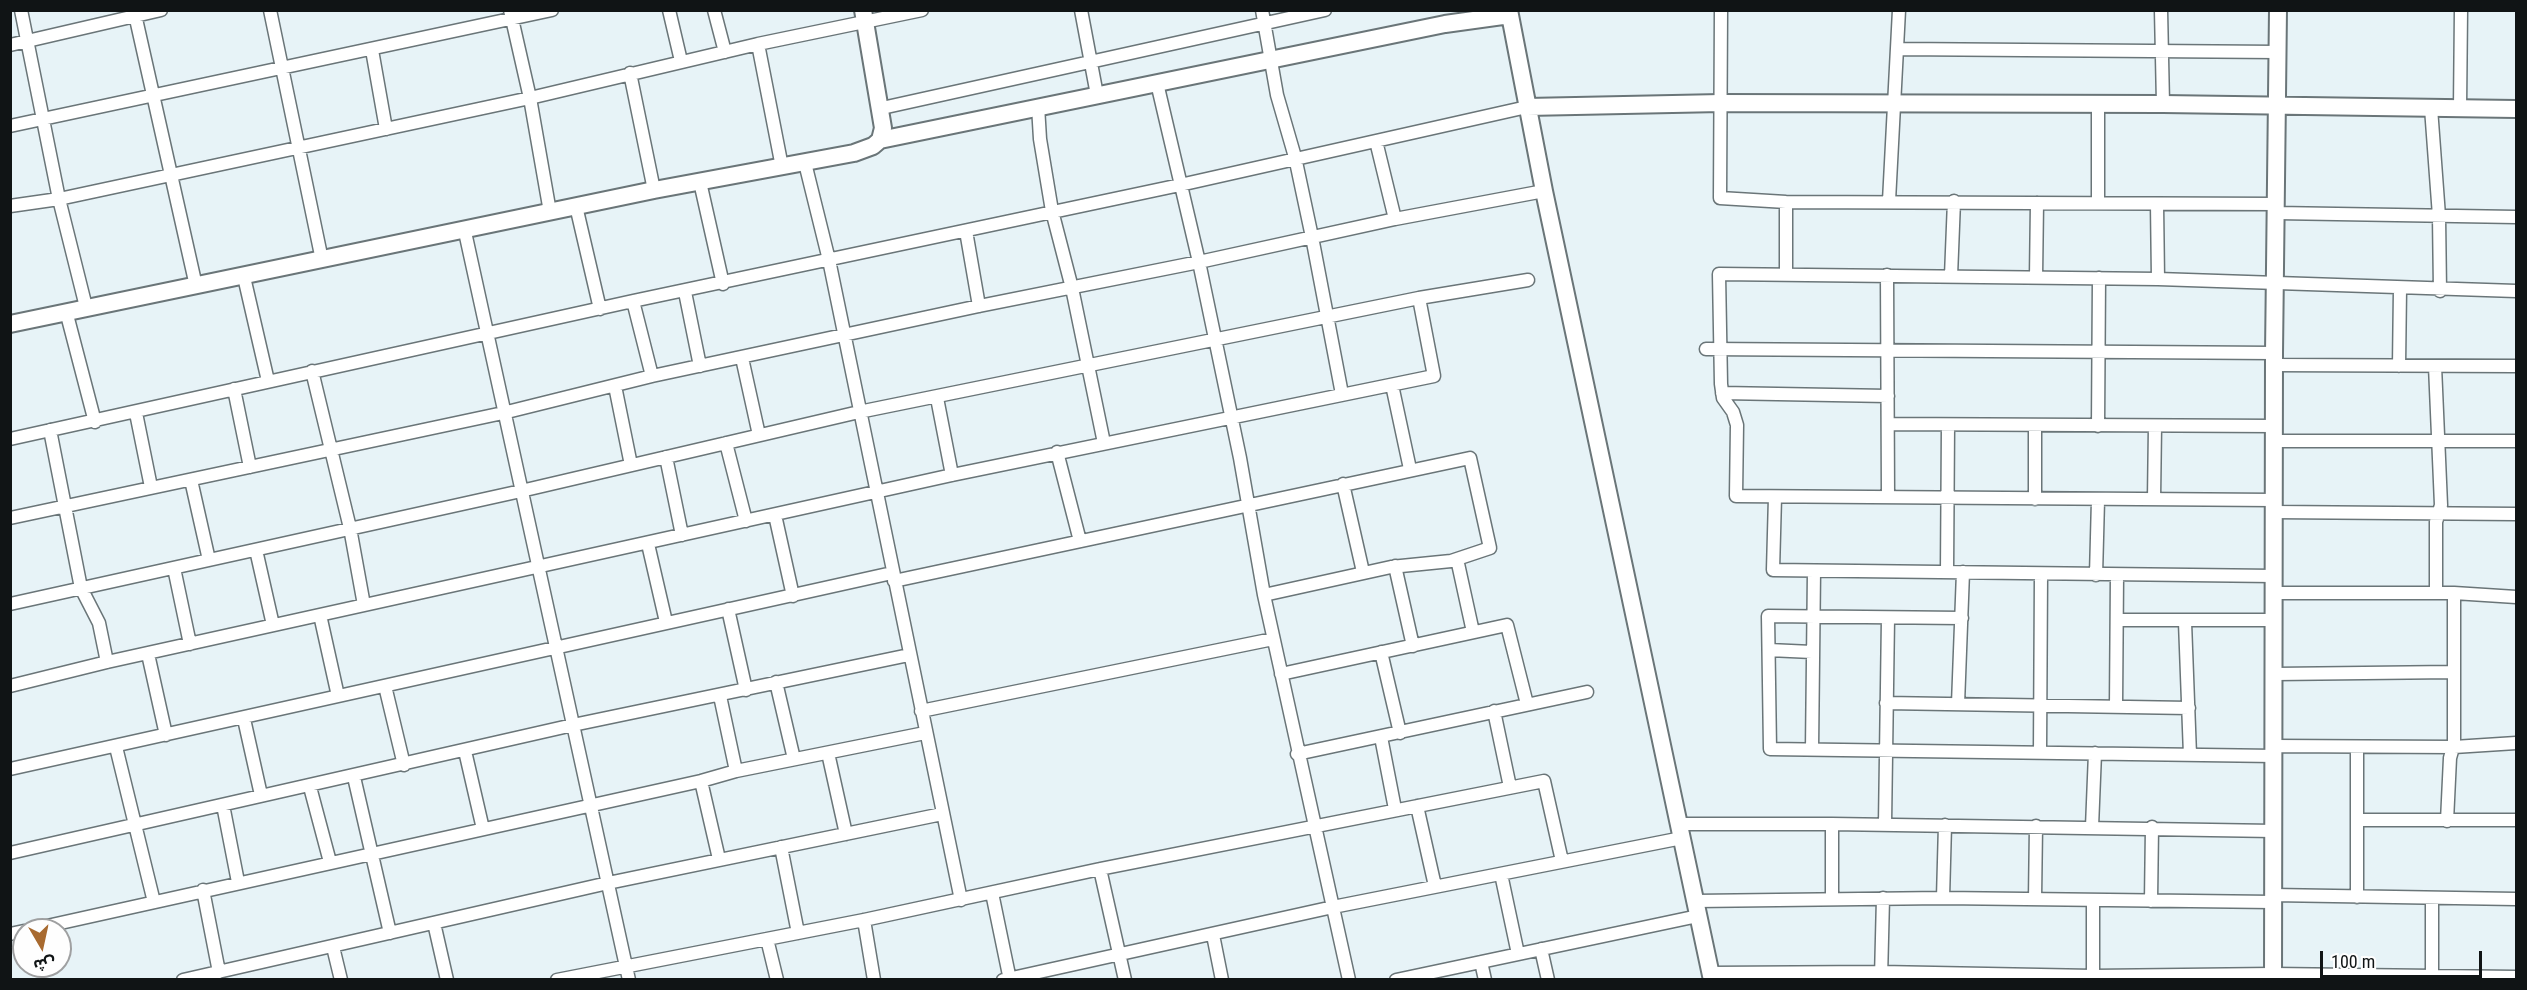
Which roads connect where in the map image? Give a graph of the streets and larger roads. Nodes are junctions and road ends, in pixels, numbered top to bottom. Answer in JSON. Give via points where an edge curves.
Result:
{"nodes":[{"id":1,"x":21,"y":10,"type":"edge"},
{"id":2,"x":161,"y":10,"type":"edge"},
{"id":3,"x":270,"y":10,"type":"edge"},
{"id":4,"x":552,"y":10,"type":"edge"},
{"id":5,"x":669,"y":10,"type":"edge"},
{"id":6,"x":714,"y":10,"type":"edge"},
{"id":7,"x":922,"y":10,"type":"edge"},
{"id":8,"x":1081,"y":10,"type":"edge"},
{"id":9,"x":1262,"y":10,"type":"edge"},
{"id":10,"x":1325,"y":10,"type":"edge"},
{"id":11,"x":1721,"y":10,"type":"edge"},
{"id":12,"x":1899,"y":10,"type":"edge"},
{"id":13,"x":2161,"y":10,"type":"edge"},
{"id":14,"x":2278,"y":10,"type":"edge"},
{"id":15,"x":2461,"y":10,"type":"edge"},
{"id":16,"x":135,"y":13,"type":"edge"},
{"id":17,"x":1504,"y":13,"type":"edge"},
{"id":18,"x":511,"y":15,"type":"edge"},
{"id":19,"x":864,"y":16,"type":"edge"},
{"id":20,"x":1265,"y":25,"type":"junction"},
{"id":21,"x":26,"y":42,"type":"junction"},
{"id":22,"x":758,"y":44,"type":"junction"},
{"id":23,"x":10,"y":45,"type":"edge"},
{"id":24,"x":372,"y":50,"type":"junction"},
{"id":25,"x":1898,"y":50,"type":"junction"},
{"id":26,"x":724,"y":52,"type":"junction"},
{"id":27,"x":2162,"y":52,"type":"junction"},
{"id":28,"x":2278,"y":52,"type":"junction"},
{"id":29,"x":1271,"y":59,"type":"junction"},
{"id":30,"x":681,"y":61,"type":"junction"},
{"id":31,"x":1091,"y":63,"type":"junction"},
{"id":32,"x":283,"y":70,"type":"junction"},
{"id":33,"x":630,"y":73,"type":"junction"},
{"id":34,"x":1157,"y":83,"type":"junction"},
{"id":35,"x":155,"y":94,"type":"junction"},
{"id":36,"x":1097,"y":95,"type":"junction"},
{"id":37,"x":530,"y":98,"type":"junction"},
{"id":38,"x":1721,"y":103,"type":"junction"},
{"id":39,"x":1894,"y":104,"type":"junction"},
{"id":40,"x":2163,"y":104,"type":"junction"},
{"id":41,"x":2098,"y":105,"type":"junction"},
{"id":42,"x":2277,"y":105,"type":"junction"},
{"id":43,"x":1038,"y":106,"type":"junction"},
{"id":44,"x":1527,"y":106,"type":"junction"},
{"id":45,"x":882,"y":108,"type":"junction"},
{"id":46,"x":2431,"y":108,"type":"junction"},
{"id":47,"x":2460,"y":108,"type":"junction"},
{"id":48,"x":2517,"y":109,"type":"edge"},
{"id":49,"x":44,"y":119,"type":"junction"},
{"id":50,"x":10,"y":126,"type":"edge"},
{"id":51,"x":386,"y":129,"type":"junction"},
{"id":52,"x":880,"y":140,"type":"junction"},
{"id":53,"x":1376,"y":141,"type":"junction"},
{"id":54,"x":299,"y":147,"type":"junction"},
{"id":55,"x":1295,"y":157,"type":"junction"},
{"id":56,"x":805,"y":163,"type":"junction"},
{"id":57,"x":782,"y":167,"type":"junction"},
{"id":58,"x":172,"y":174,"type":"junction"},
{"id":59,"x":700,"y":182,"type":"junction"},
{"id":60,"x":1180,"y":185,"type":"junction"},
{"id":61,"x":654,"y":190,"type":"junction"},
{"id":62,"x":1544,"y":191,"type":"junction"},
{"id":63,"x":59,"y":199,"type":"junction"},
{"id":64,"x":1889,"y":201,"type":"junction"},
{"id":65,"x":1954,"y":201,"type":"junction"},
{"id":66,"x":1786,"y":202,"type":"junction"},
{"id":67,"x":2037,"y":203,"type":"junction"},
{"id":68,"x":2098,"y":203,"type":"junction"},
{"id":69,"x":2157,"y":204,"type":"junction"},
{"id":70,"x":10,"y":206,"type":"edge"},
{"id":71,"x":576,"y":206,"type":"junction"},
{"id":72,"x":2277,"y":209,"type":"junction"},
{"id":73,"x":1052,"y":211,"type":"junction"},
{"id":74,"x":550,"y":212,"type":"junction"},
{"id":75,"x":2439,"y":216,"type":"junction"},
{"id":76,"x":2517,"y":217,"type":"edge"},
{"id":77,"x":1395,"y":219,"type":"junction"},
{"id":78,"x":966,"y":231,"type":"junction"},
{"id":79,"x":465,"y":232,"type":"junction"},
{"id":80,"x":1312,"y":237,"type":"junction"},
{"id":81,"x":322,"y":260,"type":"junction"},
{"id":82,"x":829,"y":260,"type":"junction"},
{"id":83,"x":1199,"y":262,"type":"junction"},
{"id":84,"x":1786,"y":274,"type":"junction"},
{"id":85,"x":1887,"y":275,"type":"junction"},
{"id":86,"x":1951,"y":276,"type":"junction"},
{"id":87,"x":244,"y":277,"type":"junction"},
{"id":88,"x":2036,"y":277,"type":"junction"},
{"id":89,"x":2099,"y":278,"type":"junction"},
{"id":90,"x":2158,"y":279,"type":"junction"},
{"id":91,"x":1528,"y":280,"type":"dead end"},
{"id":92,"x":723,"y":284,"type":"junction"},
{"id":93,"x":2275,"y":284,"type":"junction"},
{"id":94,"x":196,"y":286,"type":"junction"},
{"id":95,"x":1072,"y":288,"type":"junction"},
{"id":96,"x":2400,"y":289,"type":"junction"},
{"id":97,"x":2440,"y":291,"type":"junction"},
{"id":98,"x":2517,"y":291,"type":"edge"},
{"id":99,"x":685,"y":292,"type":"junction"},
{"id":100,"x":1419,"y":298,"type":"junction"},
{"id":101,"x":633,"y":301,"type":"junction"},
{"id":102,"x":979,"y":306,"type":"junction"},
{"id":103,"x":86,"y":307,"type":"junction"},
{"id":104,"x":600,"y":309,"type":"junction"},
{"id":105,"x":66,"y":311,"type":"junction"},
{"id":106,"x":1327,"y":316,"type":"junction"},
{"id":107,"x":10,"y":324,"type":"edge"},
{"id":108,"x":487,"y":335,"type":"junction"},
{"id":109,"x":844,"y":336,"type":"junction"},
{"id":110,"x":1214,"y":339,"type":"junction"},
{"id":111,"x":1706,"y":349,"type":"dead end"},
{"id":112,"x":1719,"y":349,"type":"junction"},
{"id":113,"x":1888,"y":350,"type":"junction"},
{"id":114,"x":2098,"y":351,"type":"junction"},
{"id":115,"x":742,"y":358,"type":"junction"},
{"id":116,"x":2274,"y":359,"type":"junction"},
{"id":117,"x":700,"y":366,"type":"junction"},
{"id":118,"x":2399,"y":366,"type":"junction"},
{"id":119,"x":2435,"y":366,"type":"junction"},
{"id":120,"x":2517,"y":366,"type":"edge"},
{"id":121,"x":1089,"y":367,"type":"junction"},
{"id":122,"x":312,"y":371,"type":"junction"},
{"id":123,"x":652,"y":376,"type":"junction"},
{"id":124,"x":268,"y":381,"type":"junction"},
{"id":125,"x":1392,"y":385,"type":"junction"},
{"id":126,"x":615,"y":386,"type":"junction"},
{"id":127,"x":234,"y":389,"type":"junction"},
{"id":128,"x":1722,"y":393,"type":"junction"},
{"id":129,"x":1342,"y":394,"type":"junction"},
{"id":130,"x":1888,"y":396,"type":"junction"},
{"id":131,"x":937,"y":398,"type":"junction"},
{"id":132,"x":859,"y":412,"type":"junction"},
{"id":133,"x":136,"y":413,"type":"junction"},
{"id":134,"x":503,"y":413,"type":"junction"},
{"id":135,"x":1232,"y":419,"type":"junction"},
{"id":136,"x":95,"y":422,"type":"junction"},
{"id":137,"x":1888,"y":424,"type":"junction"},
{"id":138,"x":1948,"y":425,"type":"junction"},
{"id":139,"x":2035,"y":425,"type":"junction"},
{"id":140,"x":2098,"y":426,"type":"junction"},
{"id":141,"x":2155,"y":426,"type":"junction"},
{"id":142,"x":50,"y":430,"type":"junction"},
{"id":143,"x":2274,"y":434,"type":"junction"},
{"id":144,"x":759,"y":435,"type":"junction"},
{"id":145,"x":10,"y":439,"type":"edge"},
{"id":146,"x":2517,"y":441,"type":"edge"},
{"id":147,"x":726,"y":443,"type":"junction"},
{"id":148,"x":1104,"y":443,"type":"junction"},
{"id":149,"x":2437,"y":443,"type":"junction"},
{"id":150,"x":332,"y":449,"type":"junction"},
{"id":151,"x":1057,"y":452,"type":"junction"},
{"id":152,"x":666,"y":457,"type":"junction"},
{"id":153,"x":631,"y":465,"type":"junction"},
{"id":154,"x":250,"y":467,"type":"junction"},
{"id":155,"x":1410,"y":469,"type":"junction"},
{"id":156,"x":952,"y":475,"type":"junction"},
{"id":157,"x":191,"y":480,"type":"junction"},
{"id":158,"x":1343,"y":484,"type":"junction"},
{"id":159,"x":151,"y":487,"type":"junction"},
{"id":160,"x":521,"y":491,"type":"junction"},
{"id":161,"x":877,"y":492,"type":"junction"},
{"id":162,"x":1775,"y":497,"type":"junction"},
{"id":163,"x":1888,"y":497,"type":"junction"},
{"id":164,"x":1947,"y":497,"type":"junction"},
{"id":165,"x":2035,"y":499,"type":"junction"},
{"id":166,"x":2154,"y":499,"type":"junction"},
{"id":167,"x":2098,"y":500,"type":"junction"},
{"id":168,"x":65,"y":505,"type":"junction"},
{"id":169,"x":1248,"y":505,"type":"junction"},
{"id":170,"x":2274,"y":506,"type":"junction"},
{"id":171,"x":2439,"y":514,"type":"junction"},
{"id":172,"x":2517,"y":514,"type":"edge"},
{"id":173,"x":775,"y":515,"type":"junction"},
{"id":174,"x":10,"y":518,"type":"edge"},
{"id":175,"x":746,"y":521,"type":"junction"},
{"id":176,"x":350,"y":528,"type":"junction"},
{"id":177,"x":682,"y":535,"type":"junction"},
{"id":178,"x":1080,"y":541,"type":"junction"},
{"id":179,"x":648,"y":544,"type":"junction"},
{"id":180,"x":256,"y":550,"type":"junction"},
{"id":181,"x":1457,"y":559,"type":"junction"},
{"id":182,"x":209,"y":560,"type":"junction"},
{"id":183,"x":1395,"y":566,"type":"junction"},
{"id":184,"x":174,"y":568,"type":"junction"},
{"id":185,"x":538,"y":568,"type":"junction"},
{"id":186,"x":1814,"y":571,"type":"junction"},
{"id":187,"x":1363,"y":572,"type":"junction"},
{"id":188,"x":1947,"y":572,"type":"junction"},
{"id":189,"x":1963,"y":573,"type":"junction"},
{"id":190,"x":2041,"y":574,"type":"junction"},
{"id":191,"x":2096,"y":575,"type":"junction"},
{"id":192,"x":2117,"y":575,"type":"junction"},
{"id":193,"x":893,"y":577,"type":"junction"},
{"id":194,"x":2274,"y":585,"type":"junction"},
{"id":195,"x":81,"y":588,"type":"junction"},
{"id":196,"x":2436,"y":593,"type":"junction"},
{"id":197,"x":2454,"y":594,"type":"junction"},
{"id":198,"x":1264,"y":595,"type":"junction"},
{"id":199,"x":793,"y":596,"type":"junction"},
{"id":200,"x":2517,"y":597,"type":"edge"},
{"id":201,"x":10,"y":604,"type":"edge"},
{"id":202,"x":364,"y":605,"type":"junction"},
{"id":203,"x":728,"y":609,"type":"junction"},
{"id":204,"x":320,"y":615,"type":"junction"},
{"id":205,"x":1813,"y":616,"type":"junction"},
{"id":206,"x":1888,"y":618,"type":"junction"},
{"id":207,"x":1962,"y":618,"type":"junction"},
{"id":208,"x":2117,"y":620,"type":"junction"},
{"id":209,"x":2275,"y":620,"type":"junction"},
{"id":210,"x":666,"y":622,"type":"junction"},
{"id":211,"x":2185,"y":622,"type":"junction"},
{"id":212,"x":273,"y":625,"type":"junction"},
{"id":213,"x":1473,"y":632,"type":"junction"},
{"id":214,"x":1273,"y":639,"type":"junction"},
{"id":215,"x":190,"y":644,"type":"junction"},
{"id":216,"x":1413,"y":646,"type":"junction"},
{"id":217,"x":556,"y":649,"type":"junction"},
{"id":218,"x":1769,"y":650,"type":"junction"},
{"id":219,"x":1381,"y":652,"type":"junction"},
{"id":220,"x":1812,"y":652,"type":"junction"},
{"id":221,"x":148,"y":654,"type":"junction"},
{"id":222,"x":909,"y":655,"type":"junction"},
{"id":223,"x":107,"y":662,"type":"junction"},
{"id":224,"x":2453,"y":672,"type":"junction"},
{"id":225,"x":1281,"y":674,"type":"junction"},
{"id":226,"x":2276,"y":674,"type":"junction"},
{"id":227,"x":776,"y":682,"type":"junction"},
{"id":228,"x":10,"y":686,"type":"edge"},
{"id":229,"x":385,"y":686,"type":"junction"},
{"id":230,"x":746,"y":690,"type":"junction"},
{"id":231,"x":1587,"y":692,"type":"dead end"},
{"id":232,"x":338,"y":696,"type":"junction"},
{"id":233,"x":720,"y":696,"type":"junction"},
{"id":234,"x":1887,"y":703,"type":"junction"},
{"id":235,"x":1527,"y":704,"type":"junction"},
{"id":236,"x":1958,"y":704,"type":"junction"},
{"id":237,"x":2041,"y":705,"type":"junction"},
{"id":238,"x":2116,"y":706,"type":"junction"},
{"id":239,"x":2189,"y":708,"type":"junction"},
{"id":240,"x":921,"y":711,"type":"junction"},
{"id":241,"x":1494,"y":711,"type":"junction"},
{"id":242,"x":244,"y":718,"type":"junction"},
{"id":243,"x":573,"y":725,"type":"junction"},
{"id":244,"x":925,"y":733,"type":"junction"},
{"id":245,"x":1400,"y":733,"type":"junction"},
{"id":246,"x":166,"y":735,"type":"junction"},
{"id":247,"x":1381,"y":737,"type":"junction"},
{"id":248,"x":2517,"y":743,"type":"edge"},
{"id":249,"x":116,"y":747,"type":"junction"},
{"id":250,"x":2357,"y":747,"type":"junction"},
{"id":251,"x":2454,"y":747,"type":"junction"},
{"id":252,"x":1812,"y":749,"type":"junction"},
{"id":253,"x":1885,"y":749,"type":"junction"},
{"id":254,"x":465,"y":751,"type":"junction"},
{"id":255,"x":2275,"y":751,"type":"junction"},
{"id":256,"x":2040,"y":752,"type":"junction"},
{"id":257,"x":828,"y":753,"type":"junction"},
{"id":258,"x":2095,"y":753,"type":"junction"},
{"id":259,"x":1297,"y":754,"type":"junction"},
{"id":260,"x":2190,"y":755,"type":"junction"},
{"id":261,"x":794,"y":759,"type":"junction"},
{"id":262,"x":404,"y":765,"type":"junction"},
{"id":263,"x":10,"y":769,"type":"edge"},
{"id":264,"x":736,"y":771,"type":"junction"},
{"id":265,"x":354,"y":777,"type":"junction"},
{"id":266,"x":700,"y":781,"type":"junction"},
{"id":267,"x":310,"y":787,"type":"junction"},
{"id":268,"x":1510,"y":787,"type":"junction"},
{"id":269,"x":261,"y":795,"type":"junction"},
{"id":270,"x":223,"y":805,"type":"junction"},
{"id":271,"x":591,"y":805,"type":"junction"},
{"id":272,"x":1418,"y":806,"type":"junction"},
{"id":273,"x":1395,"y":809,"type":"junction"},
{"id":274,"x":942,"y":814,"type":"junction"},
{"id":275,"x":2357,"y":820,"type":"junction"},
{"id":276,"x":2517,"y":820,"type":"edge"},
{"id":277,"x":2447,"y":821,"type":"junction"},
{"id":278,"x":1832,"y":824,"type":"junction"},
{"id":279,"x":1885,"y":824,"type":"junction"},
{"id":280,"x":1945,"y":825,"type":"junction"},
{"id":281,"x":1314,"y":826,"type":"junction"},
{"id":282,"x":2036,"y":826,"type":"junction"},
{"id":283,"x":2092,"y":826,"type":"junction"},
{"id":284,"x":135,"y":827,"type":"junction"},
{"id":285,"x":2152,"y":827,"type":"junction"},
{"id":286,"x":483,"y":829,"type":"junction"},
{"id":287,"x":1681,"y":831,"type":"junction"},
{"id":288,"x":2274,"y":831,"type":"junction"},
{"id":289,"x":846,"y":834,"type":"junction"},
{"id":290,"x":781,"y":847,"type":"junction"},
{"id":291,"x":372,"y":852,"type":"junction"},
{"id":292,"x":10,"y":853,"type":"edge"},
{"id":293,"x":718,"y":859,"type":"junction"},
{"id":294,"x":1562,"y":861,"type":"junction"},
{"id":295,"x":330,"y":862,"type":"junction"},
{"id":296,"x":1100,"y":869,"type":"junction"},
{"id":297,"x":1501,"y":874,"type":"junction"},
{"id":298,"x":238,"y":882,"type":"junction"},
{"id":299,"x":608,"y":883,"type":"junction"},
{"id":300,"x":1435,"y":886,"type":"junction"},
{"id":301,"x":203,"y":890,"type":"junction"},
{"id":302,"x":992,"y":893,"type":"junction"},
{"id":303,"x":1943,"y":897,"type":"junction"},
{"id":304,"x":2357,"y":897,"type":"junction"},
{"id":305,"x":1832,"y":898,"type":"junction"},
{"id":306,"x":1883,"y":898,"type":"junction"},
{"id":307,"x":2035,"y":899,"type":"junction"},
{"id":308,"x":2273,"y":899,"type":"junction"},
{"id":309,"x":2432,"y":899,"type":"junction"},
{"id":310,"x":2517,"y":899,"type":"edge"},
{"id":311,"x":961,"y":900,"type":"junction"},
{"id":312,"x":2093,"y":900,"type":"junction"},
{"id":313,"x":2151,"y":901,"type":"junction"},
{"id":314,"x":154,"y":902,"type":"junction"},
{"id":315,"x":1333,"y":907,"type":"junction"},
{"id":316,"x":1696,"y":908,"type":"junction"},
{"id":317,"x":72,"y":920,"type":"edge"},
{"id":318,"x":864,"y":920,"type":"junction"},
{"id":319,"x":434,"y":923,"type":"junction"},
{"id":320,"x":390,"y":933,"type":"junction"},
{"id":321,"x":798,"y":933,"type":"junction"},
{"id":322,"x":1213,"y":935,"type":"junction"},
{"id":323,"x":767,"y":939,"type":"junction"},
{"id":324,"x":333,"y":947,"type":"junction"},
{"id":325,"x":1541,"y":949,"type":"junction"},
{"id":326,"x":1518,"y":954,"type":"junction"},
{"id":327,"x":1119,"y":955,"type":"junction"},
{"id":328,"x":1481,"y":962,"type":"junction"},
{"id":329,"x":219,"y":972,"type":"junction"},
{"id":330,"x":246,"y":973,"type":"edge"},
{"id":331,"x":628,"y":973,"type":"edge"},
{"id":332,"x":1711,"y":976,"type":"edge"},
{"id":333,"x":1881,"y":976,"type":"edge"},
{"id":334,"x":2273,"y":977,"type":"edge"},
{"id":335,"x":2517,"y":977,"type":"edge"},
{"id":336,"x":2093,"y":978,"type":"edge"},
{"id":337,"x":2432,"y":978,"type":"edge"},
{"id":338,"x":1008,"y":979,"type":"edge"},
{"id":339,"x":183,"y":980,"type":"edge"},
{"id":340,"x":341,"y":980,"type":"edge"},
{"id":341,"x":447,"y":980,"type":"edge"},
{"id":342,"x":557,"y":980,"type":"edge"},
{"id":343,"x":777,"y":980,"type":"edge"},
{"id":344,"x":874,"y":980,"type":"edge"},
{"id":345,"x":1125,"y":980,"type":"edge"},
{"id":346,"x":1222,"y":980,"type":"edge"},
{"id":347,"x":1349,"y":980,"type":"edge"},
{"id":348,"x":1396,"y":980,"type":"edge"},
{"id":349,"x":1485,"y":980,"type":"edge"},
{"id":350,"x":1548,"y":980,"type":"edge"}],
"edges":[{"from":1,"to":21,"type":"street"},
{"from":2,"to":16,"type":"street"},
{"from":3,"to":32,"type":"street"},
{"from":4,"to":18,"type":"street"},
{"from":5,"to":30,"type":"street"},
{"from":6,"to":26,"type":"street"},
{"from":7,"to":19,"type":"street"},
{"from":8,"to":31,"type":"street"},
{"from":9,"to":20,"type":"street"},
{"from":10,"to":20,"type":"street"},
{"from":11,"to":38,"type":"street"},
{"from":12,"to":25,"type":"street"},
{"from":13,"to":27,"type":"street"},
{"from":14,"to":28,"type":"street"},
{"from":15,"to":47,"type":"street"},
{"from":16,"to":21,"type":"street"},
{"from":16,"to":35,"type":"street"},
{"from":17,"to":29,"type":"street"},
{"from":17,"to":44,"type":"street"},
{"from":18,"to":24,"type":"street"},
{"from":18,"to":37,"type":"street"},
{"from":19,"to":22,"type":"street"},
{"from":19,"to":45,"type":"street"},
{"from":20,"to":29,"type":"street"},
{"from":20,"to":31,"type":"street"},
{"from":21,"to":23,"type":"street"},
{"from":21,"to":49,"type":"street"},
{"from":22,"to":26,"type":"street"},
{"from":22,"to":57,"type":"street"},
{"from":24,"to":32,"type":"street"},
{"from":24,"to":51,"type":"street"},
{"from":25,"to":27,"type":"street"},
{"from":25,"to":39,"type":"street"},
{"from":26,"to":30,"type":"street"},
{"from":27,"to":28,"type":"street"},
{"from":27,"to":40,"type":"street"},
{"from":28,"to":42,"type":"street"},
{"from":29,"to":34,"type":"street"},
{"from":29,"to":55,"type":"street"},
{"from":30,"to":33,"type":"street"},
{"from":31,"to":36,"type":"street"},
{"from":31,"to":45,"type":"street"},
{"from":32,"to":35,"type":"street"},
{"from":32,"to":54,"type":"street"},
{"from":33,"to":37,"type":"street"},
{"from":33,"to":61,"type":"street"},
{"from":34,"to":36,"type":"street"},
{"from":34,"to":60,"type":"street"},
{"from":35,"to":49,"type":"street"},
{"from":35,"to":58,"type":"street"},
{"from":36,"to":43,"type":"street"},
{"from":37,"to":51,"type":"street"},
{"from":37,"to":74,"type":"street"},
{"from":38,"to":39,"type":"street"},
{"from":38,"to":44,"type":"street"},
{"from":38,"to":66,"type":"street","via":[[1720,198]]},
{"from":39,"to":41,"type":"street"},
{"from":39,"to":64,"type":"street"},
{"from":40,"to":41,"type":"street"},
{"from":40,"to":42,"type":"street"},
{"from":41,"to":68,"type":"street"},
{"from":42,"to":46,"type":"street"},
{"from":42,"to":72,"type":"street"},
{"from":43,"to":52,"type":"street"},
{"from":43,"to":73,"type":"street"},
{"from":44,"to":53,"type":"street"},
{"from":44,"to":62,"type":"street"},
{"from":45,"to":52,"type":"street","via":[[884,128]]},
{"from":46,"to":47,"type":"street"},
{"from":46,"to":75,"type":"street"},
{"from":47,"to":48,"type":"street"},
{"from":49,"to":50,"type":"street"},
{"from":49,"to":63,"type":"street"},
{"from":51,"to":54,"type":"street"},
{"from":52,"to":56,"type":"street","via":[[854,153]]},
{"from":53,"to":55,"type":"street"},
{"from":53,"to":77,"type":"street"},
{"from":54,"to":58,"type":"street"},
{"from":54,"to":81,"type":"street"},
{"from":55,"to":60,"type":"street"},
{"from":55,"to":80,"type":"street"},
{"from":56,"to":57,"type":"street"},
{"from":56,"to":82,"type":"street"},
{"from":57,"to":59,"type":"street"},
{"from":58,"to":63,"type":"street"},
{"from":58,"to":94,"type":"street"},
{"from":59,"to":61,"type":"street"},
{"from":59,"to":92,"type":"street"},
{"from":60,"to":73,"type":"street"},
{"from":60,"to":83,"type":"street"},
{"from":61,"to":71,"type":"street"},
{"from":62,"to":77,"type":"street"},
{"from":62,"to":287,"type":"street"},
{"from":63,"to":70,"type":"street"},
{"from":63,"to":103,"type":"street"},
{"from":64,"to":65,"type":"street"},
{"from":64,"to":66,"type":"street"},
{"from":65,"to":67,"type":"street"},
{"from":65,"to":86,"type":"street"},
{"from":66,"to":84,"type":"street"},
{"from":67,"to":68,"type":"street"},
{"from":67,"to":88,"type":"street"},
{"from":68,"to":69,"type":"street"},
{"from":69,"to":72,"type":"street"},
{"from":69,"to":90,"type":"street"},
{"from":71,"to":74,"type":"street"},
{"from":71,"to":104,"type":"street"},
{"from":72,"to":75,"type":"street"},
{"from":72,"to":93,"type":"street"},
{"from":73,"to":78,"type":"street"},
{"from":73,"to":95,"type":"street"},
{"from":74,"to":79,"type":"street"},
{"from":75,"to":76,"type":"street"},
{"from":75,"to":97,"type":"street"},
{"from":77,"to":80,"type":"street"},
{"from":78,"to":82,"type":"street"},
{"from":78,"to":102,"type":"street"},
{"from":79,"to":81,"type":"street"},
{"from":79,"to":108,"type":"street"},
{"from":80,"to":83,"type":"street"},
{"from":80,"to":106,"type":"street"},
{"from":81,"to":87,"type":"street"},
{"from":82,"to":92,"type":"street"},
{"from":82,"to":109,"type":"street"},
{"from":83,"to":95,"type":"street"},
{"from":83,"to":110,"type":"street"},
{"from":84,"to":85,"type":"street"},
{"from":84,"to":112,"type":"street","via":[[1719,274]]},
{"from":85,"to":86,"type":"street"},
{"from":85,"to":113,"type":"street"},
{"from":86,"to":88,"type":"street"},
{"from":87,"to":94,"type":"street"},
{"from":87,"to":124,"type":"street"},
{"from":88,"to":89,"type":"street"},
{"from":89,"to":90,"type":"street"},
{"from":89,"to":114,"type":"street"},
{"from":90,"to":93,"type":"street"},
{"from":91,"to":100,"type":"street"},
{"from":92,"to":99,"type":"street"},
{"from":93,"to":96,"type":"street"},
{"from":93,"to":116,"type":"street"},
{"from":94,"to":103,"type":"street"},
{"from":95,"to":102,"type":"street"},
{"from":95,"to":121,"type":"street"},
{"from":96,"to":97,"type":"street"},
{"from":96,"to":118,"type":"street"},
{"from":97,"to":98,"type":"street"},
{"from":99,"to":101,"type":"street"},
{"from":99,"to":117,"type":"street"},
{"from":100,"to":106,"type":"street"},
{"from":100,"to":125,"type":"street","via":[[1434,376]]},
{"from":101,"to":104,"type":"street"},
{"from":101,"to":123,"type":"street"},
{"from":102,"to":109,"type":"street"},
{"from":103,"to":105,"type":"street"},
{"from":104,"to":108,"type":"street"},
{"from":105,"to":107,"type":"street"},
{"from":105,"to":136,"type":"street"},
{"from":106,"to":110,"type":"street"},
{"from":106,"to":129,"type":"street"},
{"from":108,"to":122,"type":"street"},
{"from":108,"to":134,"type":"street"},
{"from":109,"to":115,"type":"street"},
{"from":109,"to":132,"type":"street"},
{"from":110,"to":121,"type":"street"},
{"from":110,"to":135,"type":"street"},
{"from":111,"to":112,"type":"street"},
{"from":112,"to":113,"type":"street"},
{"from":112,"to":128,"type":"street"},
{"from":113,"to":114,"type":"street"},
{"from":113,"to":130,"type":"street"},
{"from":114,"to":116,"type":"street"},
{"from":114,"to":140,"type":"street"},
{"from":115,"to":117,"type":"street"},
{"from":115,"to":144,"type":"street"},
{"from":116,"to":118,"type":"street"},
{"from":116,"to":143,"type":"street"},
{"from":117,"to":123,"type":"street"},
{"from":118,"to":119,"type":"street"},
{"from":119,"to":120,"type":"street"},
{"from":119,"to":149,"type":"street"},
{"from":121,"to":131,"type":"street"},
{"from":121,"to":148,"type":"street"},
{"from":122,"to":124,"type":"street"},
{"from":122,"to":150,"type":"street"},
{"from":123,"to":126,"type":"street"},
{"from":124,"to":127,"type":"street"},
{"from":125,"to":129,"type":"street"},
{"from":125,"to":155,"type":"street"},
{"from":126,"to":134,"type":"street"},
{"from":126,"to":153,"type":"street"},
{"from":127,"to":133,"type":"street"},
{"from":127,"to":154,"type":"street"},
{"from":128,"to":130,"type":"street"},
{"from":128,"to":162,"type":"street","via":[[1737,425],[1736,496]]},
{"from":129,"to":135,"type":"street"},
{"from":130,"to":137,"type":"street"},
{"from":131,"to":132,"type":"street"},
{"from":131,"to":156,"type":"street"},
{"from":132,"to":144,"type":"street"},
{"from":132,"to":161,"type":"street"},
{"from":133,"to":136,"type":"street"},
{"from":133,"to":159,"type":"street"},
{"from":134,"to":150,"type":"street"},
{"from":134,"to":160,"type":"street"},
{"from":135,"to":148,"type":"street"},
{"from":135,"to":169,"type":"street"},
{"from":136,"to":142,"type":"street"},
{"from":137,"to":138,"type":"street"},
{"from":137,"to":163,"type":"street"},
{"from":138,"to":139,"type":"street"},
{"from":138,"to":164,"type":"street"},
{"from":139,"to":140,"type":"street"},
{"from":139,"to":165,"type":"street"},
{"from":140,"to":141,"type":"street"},
{"from":141,"to":143,"type":"street"},
{"from":141,"to":166,"type":"street"},
{"from":142,"to":145,"type":"street"},
{"from":142,"to":168,"type":"street"},
{"from":143,"to":149,"type":"street"},
{"from":143,"to":170,"type":"street"},
{"from":144,"to":147,"type":"street"},
{"from":146,"to":149,"type":"street"},
{"from":147,"to":152,"type":"street"},
{"from":147,"to":175,"type":"street"},
{"from":148,"to":151,"type":"street"},
{"from":149,"to":171,"type":"street"},
{"from":150,"to":154,"type":"street"},
{"from":150,"to":176,"type":"street"},
{"from":151,"to":156,"type":"street"},
{"from":151,"to":178,"type":"street"},
{"from":152,"to":153,"type":"street"},
{"from":152,"to":177,"type":"street"},
{"from":153,"to":160,"type":"street"},
{"from":154,"to":157,"type":"street"},
{"from":155,"to":158,"type":"street"},
{"from":155,"to":181,"type":"street","via":[[1470,458],[1490,548]]},
{"from":156,"to":161,"type":"street"},
{"from":157,"to":159,"type":"street"},
{"from":157,"to":182,"type":"street"},
{"from":158,"to":169,"type":"street"},
{"from":158,"to":187,"type":"street"},
{"from":159,"to":168,"type":"street"},
{"from":160,"to":176,"type":"street"},
{"from":160,"to":185,"type":"street"},
{"from":161,"to":173,"type":"street"},
{"from":161,"to":193,"type":"street"},
{"from":162,"to":163,"type":"street"},
{"from":162,"to":186,"type":"street","via":[[1773,570]]},
{"from":163,"to":164,"type":"street"},
{"from":164,"to":165,"type":"street"},
{"from":164,"to":188,"type":"street"},
{"from":165,"to":167,"type":"street"},
{"from":166,"to":167,"type":"street"},
{"from":166,"to":170,"type":"street"},
{"from":167,"to":191,"type":"street"},
{"from":168,"to":174,"type":"street"},
{"from":168,"to":195,"type":"street"},
{"from":169,"to":178,"type":"street"},
{"from":169,"to":198,"type":"street"},
{"from":170,"to":171,"type":"street"},
{"from":170,"to":194,"type":"street"},
{"from":171,"to":172,"type":"street"},
{"from":171,"to":196,"type":"street"},
{"from":173,"to":175,"type":"street"},
{"from":173,"to":199,"type":"street"},
{"from":175,"to":177,"type":"street"},
{"from":176,"to":180,"type":"street"},
{"from":176,"to":202,"type":"street"},
{"from":177,"to":179,"type":"street"},
{"from":178,"to":193,"type":"street"},
{"from":179,"to":185,"type":"street"},
{"from":179,"to":210,"type":"street"},
{"from":180,"to":182,"type":"street"},
{"from":180,"to":212,"type":"street"},
{"from":181,"to":183,"type":"street"},
{"from":181,"to":213,"type":"street"},
{"from":182,"to":184,"type":"street"},
{"from":183,"to":187,"type":"street"},
{"from":183,"to":216,"type":"street"},
{"from":184,"to":195,"type":"street"},
{"from":184,"to":215,"type":"street"},
{"from":185,"to":202,"type":"street"},
{"from":185,"to":217,"type":"street"},
{"from":186,"to":188,"type":"street"},
{"from":186,"to":205,"type":"street"},
{"from":187,"to":198,"type":"street"},
{"from":188,"to":189,"type":"street"},
{"from":189,"to":190,"type":"street"},
{"from":189,"to":207,"type":"street"},
{"from":190,"to":191,"type":"street"},
{"from":190,"to":237,"type":"street"},
{"from":191,"to":192,"type":"street"},
{"from":192,"to":194,"type":"street"},
{"from":192,"to":208,"type":"street"},
{"from":193,"to":199,"type":"street"},
{"from":193,"to":222,"type":"street"},
{"from":194,"to":196,"type":"street"},
{"from":194,"to":209,"type":"street"},
{"from":195,"to":201,"type":"street"},
{"from":195,"to":223,"type":"street","via":[[99,623]]},
{"from":196,"to":197,"type":"street"},
{"from":197,"to":200,"type":"street"},
{"from":197,"to":224,"type":"street"},
{"from":198,"to":214,"type":"street"},
{"from":199,"to":203,"type":"street"},
{"from":202,"to":204,"type":"street"},
{"from":203,"to":210,"type":"street"},
{"from":203,"to":230,"type":"street"},
{"from":204,"to":212,"type":"street"},
{"from":204,"to":232,"type":"street"},
{"from":205,"to":206,"type":"street"},
{"from":205,"to":218,"type":"street","via":[[1768,616]]},
{"from":205,"to":220,"type":"street"},
{"from":206,"to":207,"type":"street"},
{"from":206,"to":234,"type":"street"},
{"from":207,"to":236,"type":"street"},
{"from":208,"to":211,"type":"street"},
{"from":208,"to":238,"type":"street"},
{"from":209,"to":211,"type":"street"},
{"from":209,"to":226,"type":"street"},
{"from":210,"to":217,"type":"street"},
{"from":211,"to":239,"type":"street"},
{"from":212,"to":215,"type":"street"},
{"from":213,"to":216,"type":"street"},
{"from":213,"to":235,"type":"street","via":[[1507,625]]},
{"from":214,"to":225,"type":"street"},
{"from":214,"to":240,"type":"street"},
{"from":215,"to":221,"type":"street"},
{"from":216,"to":219,"type":"street"},
{"from":217,"to":229,"type":"street"},
{"from":217,"to":243,"type":"street"},
{"from":218,"to":220,"type":"street"},
{"from":218,"to":252,"type":"street","via":[[1770,749]]},
{"from":219,"to":225,"type":"street"},
{"from":219,"to":245,"type":"street"},
{"from":220,"to":252,"type":"street"},
{"from":221,"to":223,"type":"street"},
{"from":221,"to":246,"type":"street"},
{"from":222,"to":227,"type":"street"},
{"from":222,"to":240,"type":"street"},
{"from":223,"to":228,"type":"street"},
{"from":224,"to":226,"type":"street"},
{"from":224,"to":251,"type":"street"},
{"from":225,"to":259,"type":"street"},
{"from":226,"to":255,"type":"street"},
{"from":227,"to":230,"type":"street"},
{"from":227,"to":261,"type":"street"},
{"from":229,"to":232,"type":"street"},
{"from":229,"to":262,"type":"street"},
{"from":230,"to":233,"type":"street"},
{"from":231,"to":235,"type":"street"},
{"from":232,"to":242,"type":"street"},
{"from":233,"to":243,"type":"street"},
{"from":233,"to":264,"type":"street"},
{"from":234,"to":236,"type":"street"},
{"from":234,"to":253,"type":"street"},
{"from":235,"to":241,"type":"street"},
{"from":236,"to":237,"type":"street"},
{"from":237,"to":238,"type":"street"},
{"from":237,"to":256,"type":"street"},
{"from":238,"to":239,"type":"street"},
{"from":239,"to":260,"type":"street"},
{"from":240,"to":244,"type":"street"},
{"from":241,"to":245,"type":"street"},
{"from":241,"to":268,"type":"street"},
{"from":242,"to":246,"type":"street"},
{"from":242,"to":269,"type":"street"},
{"from":243,"to":254,"type":"street"},
{"from":243,"to":271,"type":"street"},
{"from":244,"to":257,"type":"street"},
{"from":244,"to":274,"type":"street"},
{"from":245,"to":247,"type":"street"},
{"from":246,"to":249,"type":"street"},
{"from":247,"to":259,"type":"street"},
{"from":247,"to":273,"type":"street"},
{"from":248,"to":251,"type":"street"},
{"from":249,"to":263,"type":"street"},
{"from":249,"to":284,"type":"street"},
{"from":250,"to":251,"type":"street"},
{"from":250,"to":255,"type":"street"},
{"from":250,"to":275,"type":"street"},
{"from":251,"to":277,"type":"street"},
{"from":252,"to":253,"type":"street"},
{"from":253,"to":256,"type":"street"},
{"from":253,"to":279,"type":"street"},
{"from":254,"to":262,"type":"street"},
{"from":254,"to":286,"type":"street"},
{"from":255,"to":260,"type":"street"},
{"from":255,"to":288,"type":"street"},
{"from":256,"to":258,"type":"street"},
{"from":257,"to":261,"type":"street"},
{"from":257,"to":289,"type":"street"},
{"from":258,"to":260,"type":"street"},
{"from":258,"to":283,"type":"street"},
{"from":259,"to":281,"type":"street"},
{"from":261,"to":264,"type":"street"},
{"from":262,"to":265,"type":"street"},
{"from":264,"to":266,"type":"street"},
{"from":265,"to":267,"type":"street"},
{"from":265,"to":291,"type":"street"},
{"from":266,"to":271,"type":"street"},
{"from":266,"to":293,"type":"street"},
{"from":267,"to":269,"type":"street"},
{"from":267,"to":295,"type":"street"},
{"from":268,"to":272,"type":"street"},
{"from":268,"to":294,"type":"street","via":[[1544,781]]},
{"from":269,"to":270,"type":"street"},
{"from":270,"to":284,"type":"street"},
{"from":270,"to":298,"type":"street"},
{"from":271,"to":286,"type":"street"},
{"from":271,"to":299,"type":"street"},
{"from":272,"to":273,"type":"street"},
{"from":272,"to":300,"type":"street"},
{"from":273,"to":281,"type":"street"},
{"from":274,"to":289,"type":"street"},
{"from":274,"to":311,"type":"street"},
{"from":275,"to":277,"type":"street"},
{"from":275,"to":304,"type":"street"},
{"from":276,"to":277,"type":"street"},
{"from":278,"to":279,"type":"street"},
{"from":278,"to":287,"type":"street"},
{"from":278,"to":305,"type":"street"},
{"from":279,"to":280,"type":"street"},
{"from":280,"to":282,"type":"street"},
{"from":280,"to":303,"type":"street"},
{"from":281,"to":296,"type":"street"},
{"from":281,"to":315,"type":"street"},
{"from":282,"to":283,"type":"street"},
{"from":282,"to":307,"type":"street"},
{"from":283,"to":285,"type":"street"},
{"from":284,"to":292,"type":"street"},
{"from":284,"to":314,"type":"street"},
{"from":285,"to":288,"type":"street"},
{"from":285,"to":313,"type":"street"},
{"from":286,"to":291,"type":"street"},
{"from":287,"to":294,"type":"street"},
{"from":287,"to":316,"type":"street"},
{"from":288,"to":308,"type":"street"},
{"from":289,"to":290,"type":"street"},
{"from":290,"to":293,"type":"street"},
{"from":290,"to":321,"type":"street"},
{"from":291,"to":295,"type":"street"},
{"from":291,"to":320,"type":"street"},
{"from":293,"to":299,"type":"street"},
{"from":294,"to":297,"type":"street"},
{"from":295,"to":298,"type":"street"},
{"from":296,"to":302,"type":"street"},
{"from":296,"to":327,"type":"street"},
{"from":297,"to":300,"type":"street"},
{"from":297,"to":326,"type":"street"},
{"from":298,"to":301,"type":"street"},
{"from":299,"to":319,"type":"street"},
{"from":299,"to":331,"type":"street"},
{"from":300,"to":315,"type":"street"},
{"from":301,"to":314,"type":"street"},
{"from":301,"to":329,"type":"street"},
{"from":302,"to":311,"type":"street"},
{"from":302,"to":338,"type":"street"},
{"from":303,"to":306,"type":"street"},
{"from":303,"to":307,"type":"street"},
{"from":304,"to":308,"type":"street"},
{"from":304,"to":309,"type":"street"},
{"from":305,"to":306,"type":"street"},
{"from":305,"to":316,"type":"street"},
{"from":306,"to":333,"type":"street"},
{"from":307,"to":312,"type":"street"},
{"from":308,"to":313,"type":"street"},
{"from":308,"to":334,"type":"street"},
{"from":309,"to":310,"type":"street"},
{"from":309,"to":337,"type":"street"},
{"from":311,"to":318,"type":"street"},
{"from":312,"to":313,"type":"street"},
{"from":312,"to":336,"type":"street"},
{"from":314,"to":317,"type":"street"},
{"from":315,"to":322,"type":"street"},
{"from":315,"to":347,"type":"street"},
{"from":316,"to":325,"type":"street"},
{"from":316,"to":332,"type":"street"},
{"from":318,"to":321,"type":"street"},
{"from":318,"to":344,"type":"street"},
{"from":319,"to":320,"type":"street"},
{"from":319,"to":341,"type":"street"},
{"from":320,"to":324,"type":"street"},
{"from":321,"to":323,"type":"street"},
{"from":322,"to":327,"type":"street"},
{"from":322,"to":346,"type":"street"},
{"from":323,"to":331,"type":"street"},
{"from":323,"to":343,"type":"street"},
{"from":324,"to":330,"type":"street"},
{"from":324,"to":340,"type":"street"},
{"from":325,"to":326,"type":"street"},
{"from":325,"to":350,"type":"street"},
{"from":326,"to":328,"type":"street"},
{"from":327,"to":338,"type":"street"},
{"from":327,"to":345,"type":"street"},
{"from":328,"to":348,"type":"street"},
{"from":328,"to":349,"type":"street"},
{"from":329,"to":330,"type":"street"},
{"from":329,"to":339,"type":"street"},
{"from":331,"to":342,"type":"street"},
{"from":332,"to":333,"type":"street"},
{"from":333,"to":336,"type":"street"},
{"from":334,"to":336,"type":"street"},
{"from":334,"to":337,"type":"street"},
{"from":335,"to":337,"type":"street"}]}
